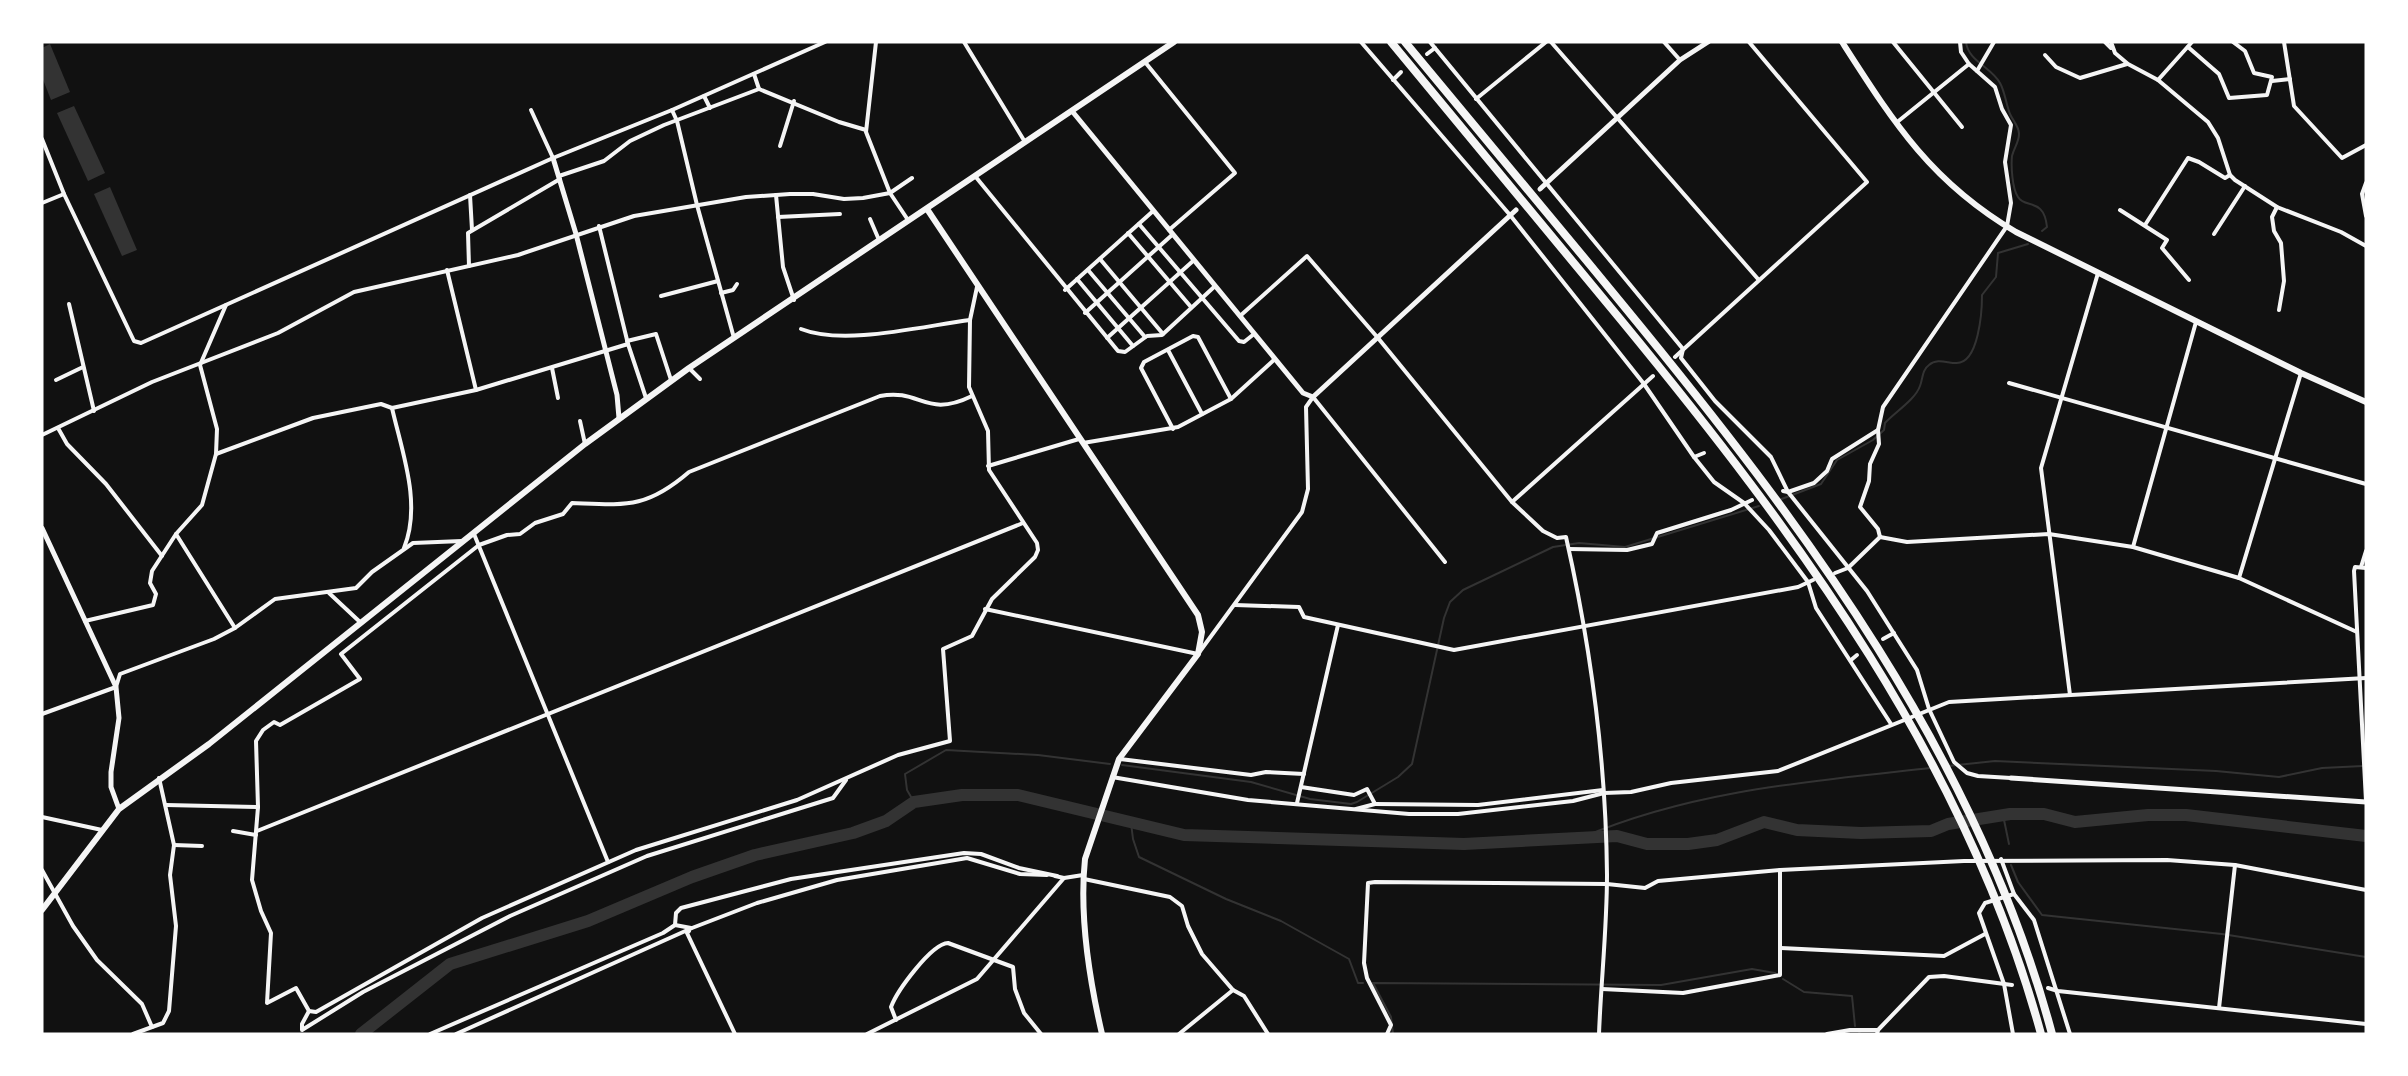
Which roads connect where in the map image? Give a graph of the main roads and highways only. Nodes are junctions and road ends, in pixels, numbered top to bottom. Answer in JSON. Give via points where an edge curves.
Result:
{"nodes":[{"id":1,"x":1174,"y":42,"type":"edge"},
{"id":2,"x":1390,"y":42,"type":"edge"},
{"id":3,"x":1405,"y":42,"type":"edge"},
{"id":4,"x":1842,"y":42,"type":"edge"},
{"id":5,"x":927,"y":209,"type":"junction"},
{"id":6,"x":2366,"y":402,"type":"edge"},
{"id":7,"x":42,"y":910,"type":"edge"},
{"id":8,"x":1102,"y":1034,"type":"edge"},
{"id":9,"x":2041,"y":1034,"type":"edge"},
{"id":10,"x":2052,"y":1034,"type":"edge"}],
"edges":[{"from":1,"to":5,"type":"main road"},
{"from":2,"to":9,"type":"highway","via":[[1716,437],[1834,599],[1901,707],[1949,796],[2001,915]]},
{"from":3,"to":10,"type":"highway","via":[[1675,368],[1767,486],[1843,593],[1911,703],[1959,792],[2011,912]]},
{"from":4,"to":6,"type":"main road","via":[[1896,123],[1933,168],[1983,211],[2301,374]]},
{"from":5,"to":7,"type":"main road","via":[[619,418],[209,744],[119,809]]},
{"from":5,"to":8,"type":"main road","via":[[1198,615],[1202,632],[1198,654],[1119,759],[1088,850],[1084,877],[1088,961]]}]}
